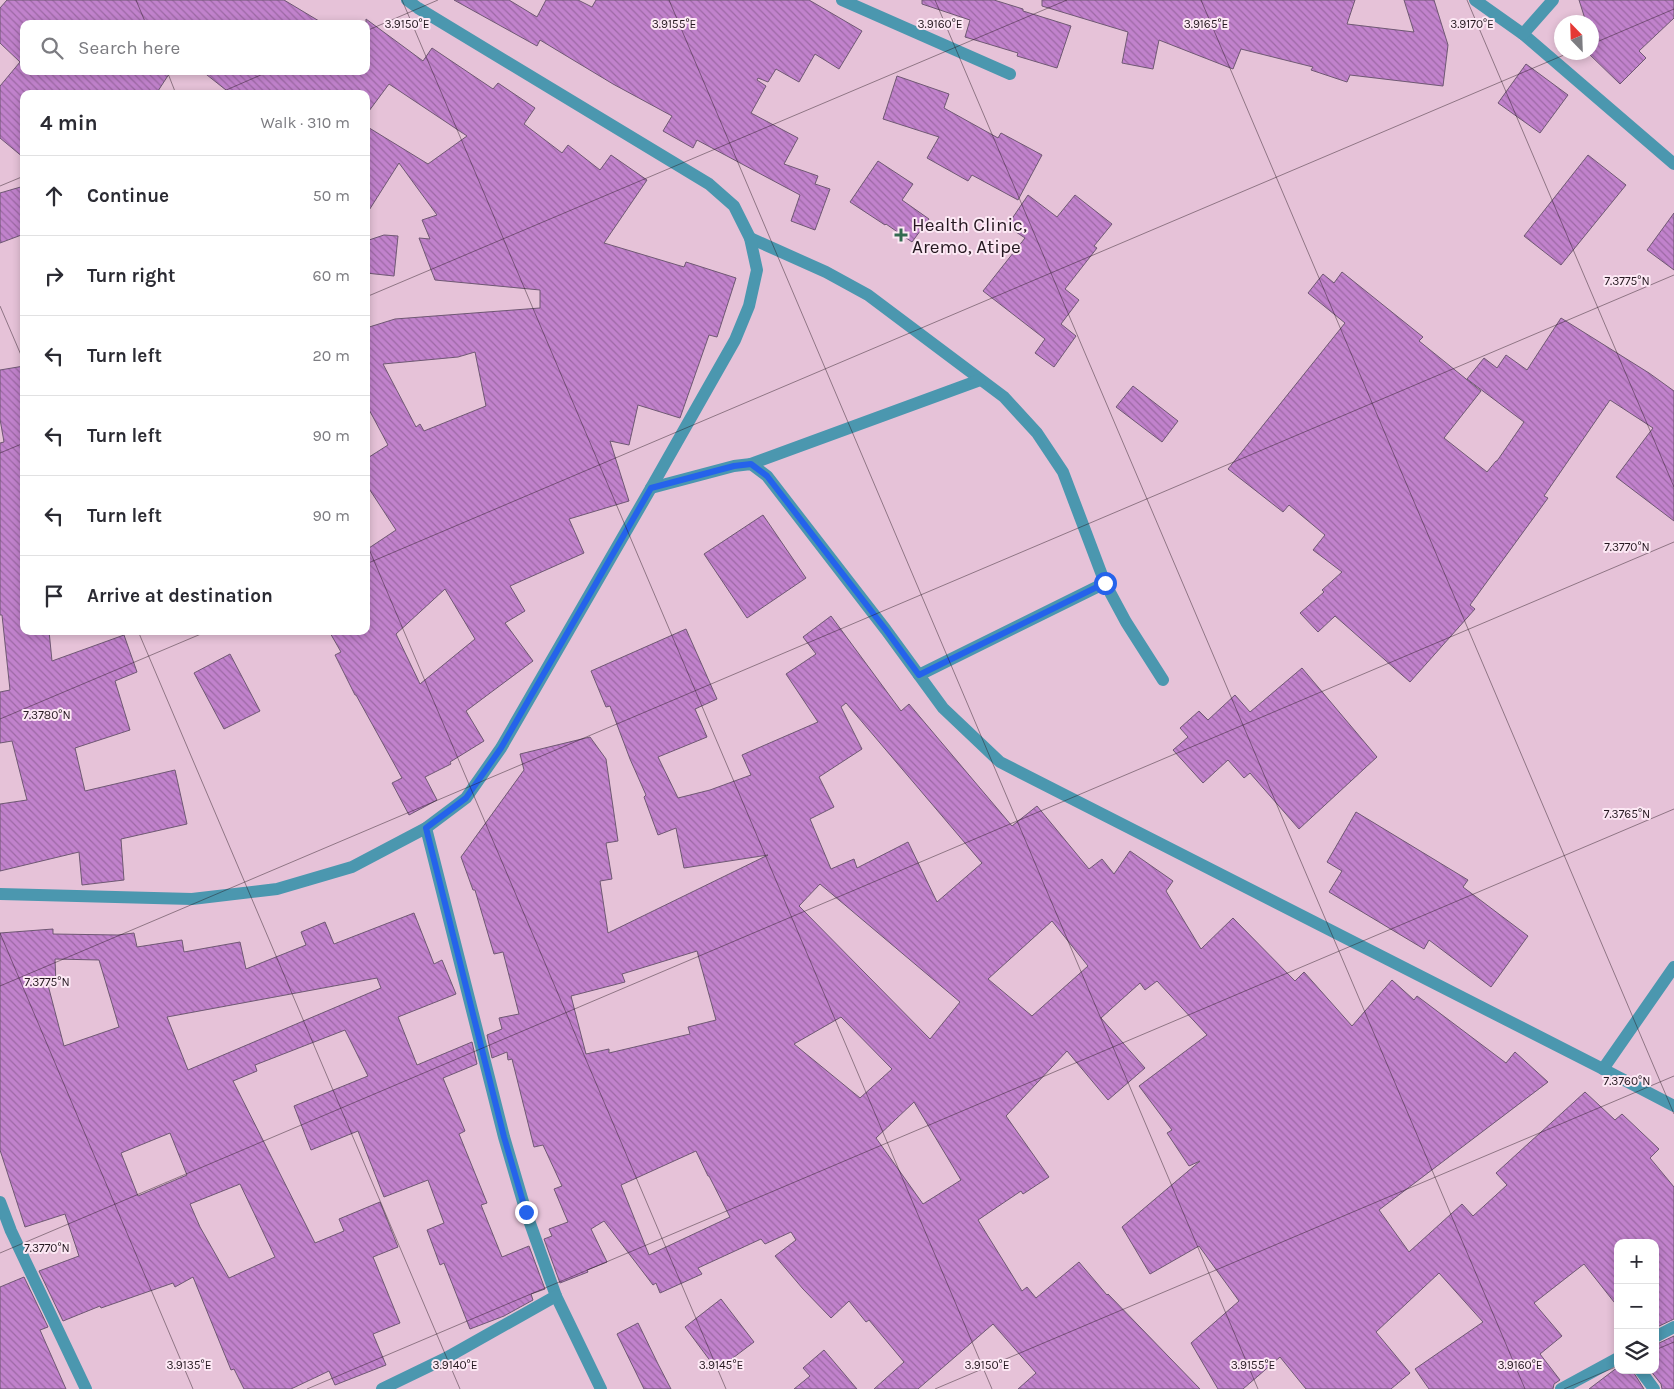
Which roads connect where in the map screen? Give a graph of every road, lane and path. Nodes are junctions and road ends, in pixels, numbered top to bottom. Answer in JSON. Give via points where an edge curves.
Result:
{"nodes":[{"id":1,"x":407,"y":0,"type":"edge"},
{"id":2,"x":842,"y":0,"type":"edge"},
{"id":3,"x":1475,"y":0,"type":"edge"},
{"id":4,"x":1553,"y":0,"type":"edge"},
{"id":5,"x":1523,"y":34,"type":"junction"},
{"id":6,"x":1010,"y":74,"type":"dead end"},
{"id":7,"x":1674,"y":164,"type":"edge"},
{"id":8,"x":750,"y":238,"type":"junction"},
{"id":9,"x":980,"y":380,"type":"junction"},
{"id":10,"x":751,"y":464,"type":"junction"},
{"id":11,"x":651,"y":488,"type":"junction"},
{"id":12,"x":1105,"y":583,"type":"junction"},
{"id":13,"x":919,"y":675,"type":"junction"},
{"id":14,"x":1163,"y":680,"type":"dead end"},
{"id":15,"x":426,"y":828,"type":"junction"},
{"id":16,"x":0,"y":894,"type":"edge"},
{"id":17,"x":1674,"y":967,"type":"edge"},
{"id":18,"x":1602,"y":1068,"type":"junction"},
{"id":19,"x":1674,"y":1106,"type":"edge"},
{"id":20,"x":0,"y":1202,"type":"edge"},
{"id":21,"x":556,"y":1296,"type":"junction"},
{"id":22,"x":1674,"y":1327,"type":"edge"},
{"id":23,"x":1659,"y":1335,"type":"edge"},
{"id":24,"x":1614,"y":1360,"type":"edge"},
{"id":25,"x":1643,"y":1374,"type":"edge"},
{"id":26,"x":86,"y":1389,"type":"edge"},
{"id":27,"x":382,"y":1389,"type":"edge"},
{"id":28,"x":601,"y":1389,"type":"edge"},
{"id":29,"x":1561,"y":1389,"type":"edge"},
{"id":30,"x":1654,"y":1389,"type":"edge"}],
"edges":[{"from":1,"to":8,"type":"street","via":[[709,184],[734,206]]},
{"from":2,"to":6,"type":"street"},
{"from":3,"to":5,"type":"street"},
{"from":4,"to":5,"type":"street"},
{"from":5,"to":7,"type":"street"},
{"from":8,"to":9,"type":"street","via":[[868,295]]},
{"from":8,"to":11,"type":"street","via":[[757,270],[749,306],[735,340]]},
{"from":9,"to":10,"type":"street"},
{"from":9,"to":12,"type":"street","via":[[1004,397],[1037,433],[1063,472]]},
{"from":10,"to":11,"type":"street"},
{"from":10,"to":13,"type":"street","via":[[767,476]]},
{"from":11,"to":15,"type":"street","via":[[501,748],[466,798]]},
{"from":12,"to":13,"type":"street"},
{"from":12,"to":14,"type":"street"},
{"from":13,"to":18,"type":"street","via":[[943,708],[1000,762]]},
{"from":15,"to":16,"type":"street","via":[[352,868],[277,889],[192,899]]},
{"from":15,"to":21,"type":"street","via":[[504,1137]]},
{"from":17,"to":18,"type":"street"},
{"from":18,"to":19,"type":"street"},
{"from":20,"to":26,"type":"street"},
{"from":21,"to":27,"type":"street","via":[[446,1358]]},
{"from":21,"to":28,"type":"street"},
{"from":22,"to":23,"type":"street"},
{"from":24,"to":29,"type":"street"},
{"from":25,"to":30,"type":"street"}]}
